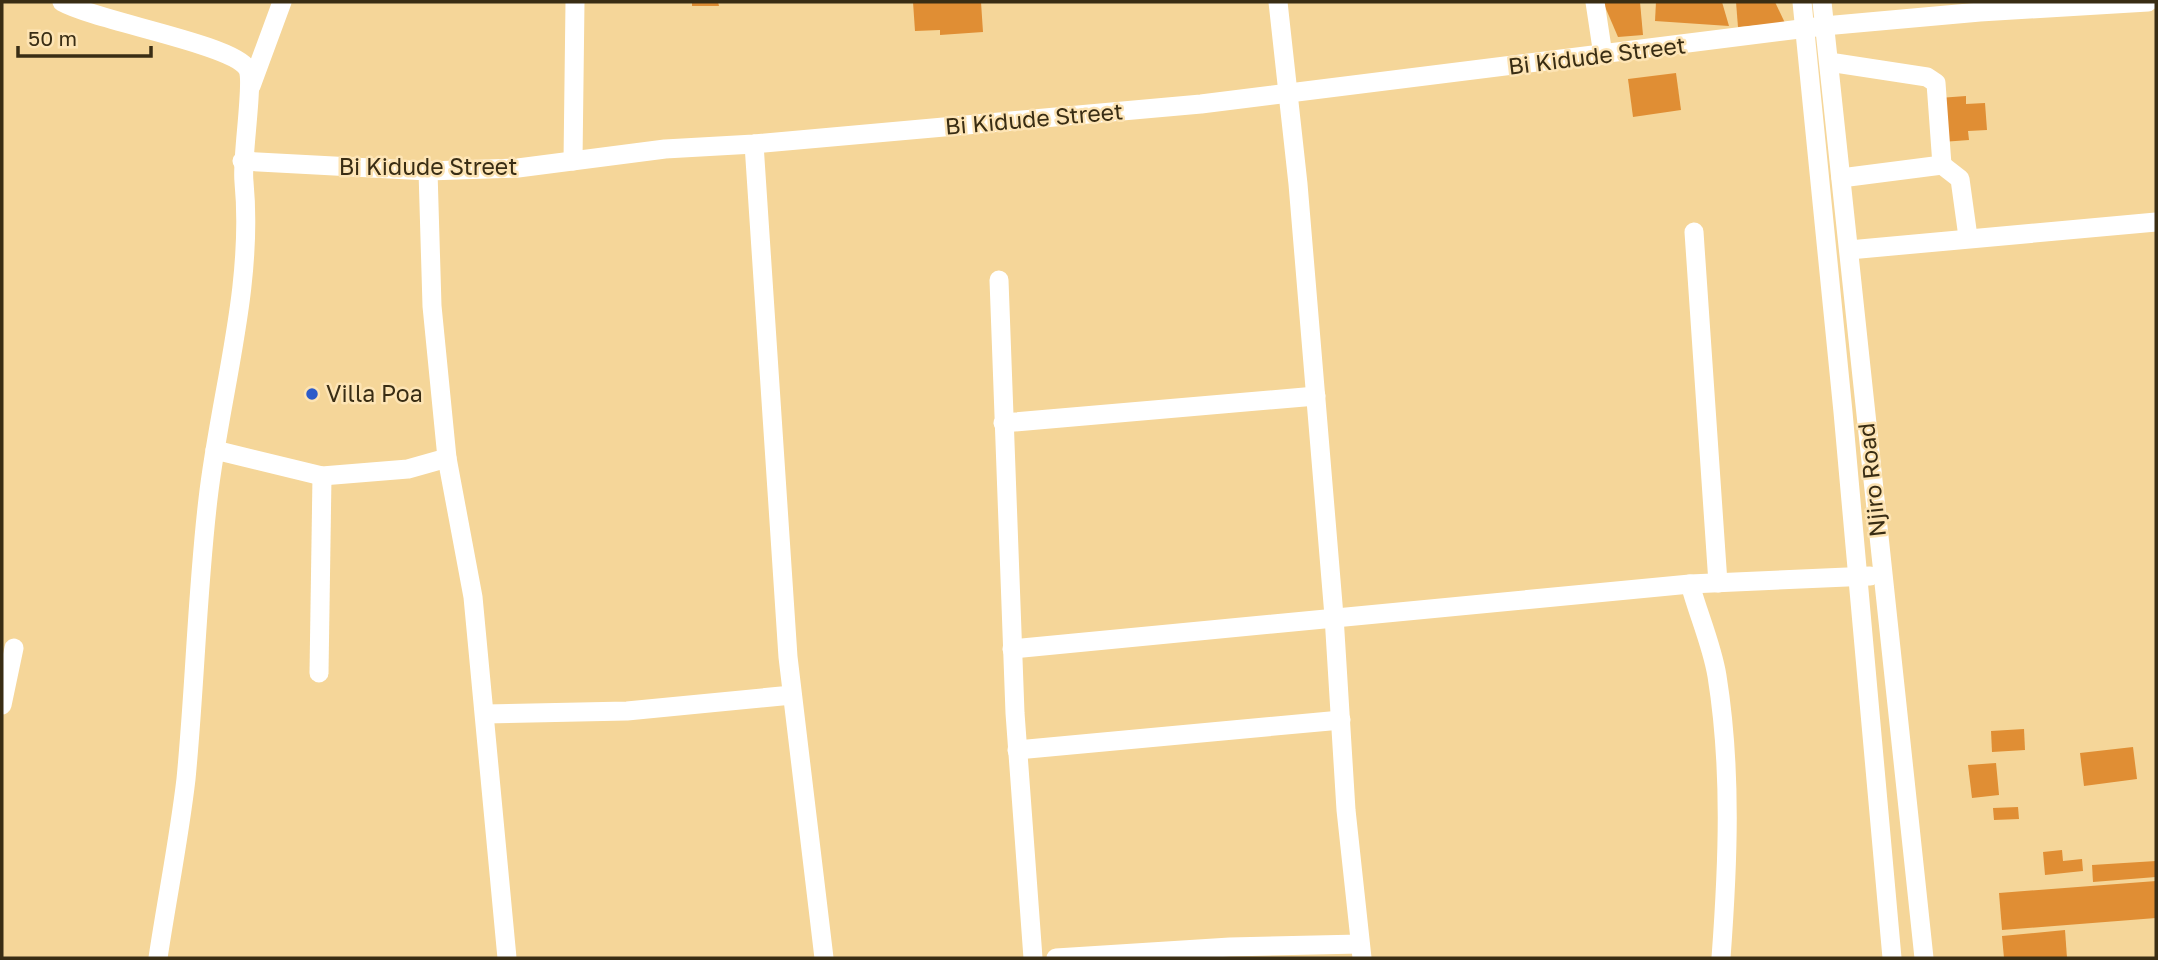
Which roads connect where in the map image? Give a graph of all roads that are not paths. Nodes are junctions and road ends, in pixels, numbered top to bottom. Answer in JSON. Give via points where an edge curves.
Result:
{"nodes":[{"id":1,"x":62,"y":2,"type":"edge"},
{"id":2,"x":282,"y":2,"type":"edge"},
{"id":3,"x":575,"y":2,"type":"edge"},
{"id":4,"x":1278,"y":2,"type":"edge"},
{"id":5,"x":1595,"y":2,"type":"edge"},
{"id":6,"x":1802,"y":2,"type":"edge"},
{"id":7,"x":1822,"y":2,"type":"edge"},
{"id":8,"x":2148,"y":2,"type":"edge"},
{"id":9,"x":1815,"y":27,"type":"junction"},
{"id":10,"x":1603,"y":55,"type":"junction"},
{"id":11,"x":1829,"y":62,"type":"junction"},
{"id":12,"x":250,"y":89,"type":"junction"},
{"id":13,"x":1290,"y":93,"type":"junction"},
{"id":14,"x":754,"y":144,"type":"junction"},
{"id":15,"x":242,"y":160,"type":"junction"},
{"id":16,"x":573,"y":161,"type":"junction"},
{"id":17,"x":1942,"y":165,"type":"junction"},
{"id":18,"x":428,"y":171,"type":"junction"},
{"id":19,"x":1841,"y":177,"type":"junction"},
{"id":20,"x":2156,"y":222,"type":"edge"},
{"id":21,"x":1694,"y":232,"type":"dead end"},
{"id":22,"x":1968,"y":237,"type":"junction"},
{"id":23,"x":1849,"y":250,"type":"junction"},
{"id":24,"x":999,"y":280,"type":"dead end"},
{"id":25,"x":1316,"y":396,"type":"junction"},
{"id":26,"x":1003,"y":423,"type":"junction"},
{"id":27,"x":215,"y":450,"type":"junction"},
{"id":28,"x":447,"y":458,"type":"junction"},
{"id":29,"x":321,"y":476,"type":"junction"},
{"id":30,"x":1882,"y":575,"type":"junction"},
{"id":31,"x":1858,"y":576,"type":"junction"},
{"id":32,"x":1718,"y":583,"type":"junction"},
{"id":33,"x":1689,"y":584,"type":"junction"},
{"id":34,"x":1334,"y":616,"type":"junction"},
{"id":35,"x":14,"y":648,"type":"dead end"},
{"id":36,"x":1012,"y":649,"type":"junction"},
{"id":37,"x":319,"y":673,"type":"dead end"},
{"id":38,"x":792,"y":695,"type":"junction"},
{"id":39,"x":2,"y":705,"type":"edge"},
{"id":40,"x":485,"y":714,"type":"junction"},
{"id":41,"x":1341,"y":720,"type":"junction"},
{"id":42,"x":1017,"y":750,"type":"junction"},
{"id":43,"x":1361,"y":951,"type":"edge"},
{"id":44,"x":158,"y":958,"type":"edge"},
{"id":45,"x":507,"y":958,"type":"edge"},
{"id":46,"x":824,"y":958,"type":"edge"},
{"id":47,"x":1033,"y":958,"type":"edge"},
{"id":48,"x":1056,"y":958,"type":"edge"},
{"id":49,"x":1721,"y":958,"type":"edge"},
{"id":50,"x":1892,"y":958,"type":"edge"},
{"id":51,"x":1924,"y":958,"type":"edge"}],
"edges":[{"from":1,"to":12,"type":"street","via":[[241,60],[249,70]]},
{"from":2,"to":12,"type":"street"},
{"from":3,"to":16,"type":"street"},
{"from":4,"to":13,"type":"street"},
{"from":5,"to":10,"type":"street"},
{"from":6,"to":9,"type":"street"},
{"from":7,"to":9,"type":"street","name":"Njiro Road"},
{"from":8,"to":9,"type":"street","name":"Bi Kidude Street"},
{"from":9,"to":10,"type":"street","name":"Bi Kidude Street"},
{"from":9,"to":11,"type":"street","name":"Njiro Road"},
{"from":9,"to":31,"type":"street"},
{"from":10,"to":13,"type":"street","name":"Bi Kidude Street"},
{"from":11,"to":17,"type":"street","via":[[1927,77],[1936,83]]},
{"from":11,"to":19,"type":"street","name":"Njiro Road"},
{"from":12,"to":15,"type":"street"},
{"from":13,"to":14,"type":"street","name":"Bi Kidude Street","via":[[1140,111]]},
{"from":13,"to":25,"type":"street"},
{"from":14,"to":16,"type":"street","name":"Bi Kidude Street"},
{"from":14,"to":38,"type":"street"},
{"from":15,"to":18,"type":"street","name":"Bi Kidude Street"},
{"from":15,"to":27,"type":"street","via":[[242,278]]},
{"from":16,"to":18,"type":"street","name":"Bi Kidude Street"},
{"from":17,"to":19,"type":"street"},
{"from":17,"to":22,"type":"street","via":[[1960,179]]},
{"from":18,"to":28,"type":"street","via":[[432,306]]},
{"from":19,"to":23,"type":"street","name":"Njiro Road"},
{"from":20,"to":22,"type":"street"},
{"from":21,"to":32,"type":"street"},
{"from":22,"to":23,"type":"street"},
{"from":23,"to":30,"type":"street","name":"Njiro Road"},
{"from":24,"to":26,"type":"street"},
{"from":25,"to":26,"type":"street"},
{"from":25,"to":34,"type":"street"},
{"from":26,"to":36,"type":"street"},
{"from":27,"to":29,"type":"street"},
{"from":27,"to":44,"type":"street","via":[[200,581],[186,781]]},
{"from":28,"to":29,"type":"street","via":[[408,469]]},
{"from":28,"to":40,"type":"street","via":[[473,597]]},
{"from":29,"to":37,"type":"street"},
{"from":30,"to":31,"type":"street"},
{"from":30,"to":51,"type":"street","name":"Njiro Road"},
{"from":31,"to":32,"type":"street"},
{"from":31,"to":50,"type":"street"},
{"from":32,"to":33,"type":"street"},
{"from":33,"to":34,"type":"street"},
{"from":33,"to":49,"type":"street","via":[[1716,674],[1725,764],[1729,852]]},
{"from":34,"to":36,"type":"street"},
{"from":34,"to":41,"type":"street"},
{"from":35,"to":39,"type":"street"},
{"from":36,"to":42,"type":"street"},
{"from":38,"to":40,"type":"street","via":[[627,710]]},
{"from":38,"to":46,"type":"street"},
{"from":40,"to":45,"type":"street"},
{"from":41,"to":42,"type":"street"},
{"from":41,"to":43,"type":"street"},
{"from":42,"to":47,"type":"street"},
{"from":43,"to":48,"type":"street","via":[[1230,947]]}]}
